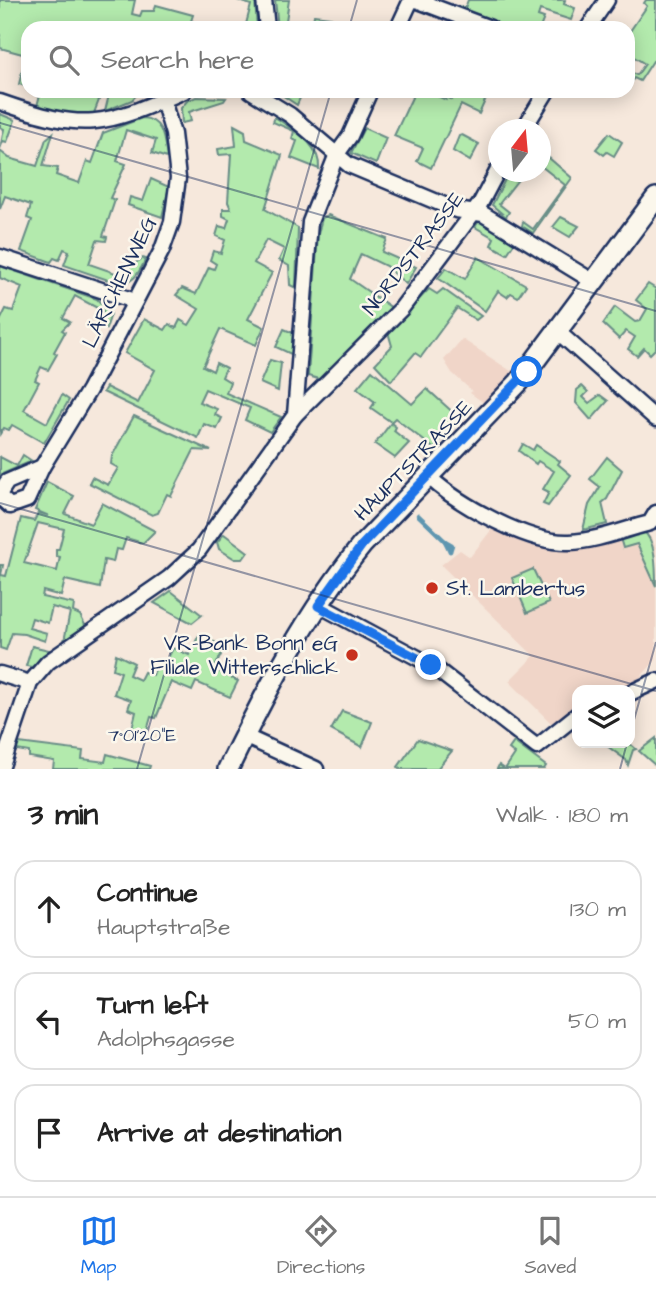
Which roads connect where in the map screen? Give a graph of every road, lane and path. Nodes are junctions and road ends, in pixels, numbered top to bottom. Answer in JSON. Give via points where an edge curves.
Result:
{"nodes":[{"id":1,"x":264,"y":0,"type":"edge"},
{"id":2,"x":414,"y":0,"type":"edge"},
{"id":3,"x":607,"y":0,"type":"edge"},
{"id":4,"x":266,"y":21,"type":"edge"},
{"id":5,"x":402,"y":21,"type":"edge"},
{"id":6,"x":471,"y":21,"type":"edge"},
{"id":7,"x":593,"y":21,"type":"edge"},
{"id":8,"x":168,"y":98,"type":"edge"},
{"id":9,"x":262,"y":98,"type":"edge"},
{"id":10,"x":367,"y":98,"type":"edge"},
{"id":11,"x":543,"y":98,"type":"edge"},
{"id":12,"x":163,"y":100,"type":"junction"},
{"id":13,"x":0,"y":102,"type":"edge"},
{"id":14,"x":530,"y":119,"type":"edge"},
{"id":15,"x":337,"y":154,"type":"junction"},
{"id":16,"x":492,"y":182,"type":"edge"},
{"id":17,"x":656,"y":198,"type":"edge"},
{"id":18,"x":473,"y":212,"type":"junction"},
{"id":19,"x":0,"y":257,"type":"edge"},
{"id":20,"x":594,"y":282,"type":"junction"},
{"id":21,"x":135,"y":301,"type":"junction"},
{"id":22,"x":557,"y":331,"type":"junction"},
{"id":23,"x":295,"y":415,"type":"junction"},
{"id":24,"x":656,"y":419,"type":"edge"},
{"id":25,"x":42,"y":467,"type":"junction"},
{"id":26,"x":429,"y":477,"type":"junction"},
{"id":27,"x":0,"y":495,"type":"edge"},
{"id":28,"x":654,"y":522,"type":"edge"},
{"id":29,"x":318,"y":606,"type":"junction"},
{"id":30,"x":0,"y":674,"type":"edge"},
{"id":31,"x":656,"y":681,"type":"edge"},
{"id":32,"x":30,"y":683,"type":"junction"},
{"id":33,"x":635,"y":691,"type":"edge"},
{"id":34,"x":572,"y":719,"type":"edge"},
{"id":35,"x":244,"y":736,"type":"junction"},
{"id":36,"x":1,"y":769,"type":"edge"},
{"id":37,"x":228,"y":769,"type":"edge"},
{"id":38,"x":316,"y":769,"type":"edge"}],
"edges":[{"from":1,"to":4,"type":"street"},
{"from":2,"to":5,"type":"street"},
{"from":2,"to":6,"type":"street"},
{"from":3,"to":7,"type":"street"},
{"from":8,"to":12,"type":"street"},
{"from":9,"to":15,"type":"street"},
{"from":10,"to":15,"type":"street"},
{"from":11,"to":14,"type":"street"},
{"from":12,"to":13,"type":"street","via":[[93,124],[50,120]]},
{"from":12,"to":21,"type":"street","name":"LÄRCHENWEG","via":[[176,152],[177,201],[162,250]]},
{"from":15,"to":18,"type":"street","via":[[349,165],[456,210]]},
{"from":15,"to":23,"type":"street","via":[[318,195],[309,230]]},
{"from":16,"to":18,"type":"street","name":"NORDSTRASSE"},
{"from":17,"to":20,"type":"main road","name":"HAUPTSTRASSE"},
{"from":18,"to":20,"type":"street"},
{"from":18,"to":23,"type":"street","name":"NORDSTRASSE","via":[[401,309]]},
{"from":19,"to":21,"type":"street"},
{"from":20,"to":22,"type":"main road","name":"HAUPTSTRASSE"},
{"from":21,"to":25,"type":"street","name":"LÄRCHENWEG"},
{"from":22,"to":24,"type":"street"},
{"from":22,"to":26,"type":"main road","name":"HAUPTSTRASSE","via":[[519,383]]},
{"from":23,"to":32,"type":"street","name":"NORDSTRASSE","via":[[199,550],[169,578],[48,662]]},
{"from":25,"to":27,"type":"street","name":"LÄRCHENWEG","via":[[7,482]]},
{"from":25,"to":27,"type":"street","name":"LÄRCHENWEG","via":[[27,500],[20,505],[10,506]]},
{"from":26,"to":28,"type":"street","via":[[499,522],[542,539],[570,542]]},
{"from":26,"to":29,"type":"main road","name":"HAUPTSTRASSE","via":[[362,545]]},
{"from":29,"to":34,"type":"street","via":[[431,665],[537,747]]},
{"from":29,"to":35,"type":"main road","name":"HAUPTSTRASSE","via":[[257,706]]},
{"from":30,"to":32,"type":"street"},
{"from":31,"to":33,"type":"street"},
{"from":32,"to":36,"type":"street"},
{"from":35,"to":37,"type":"main road","name":"HAUPTSTRASSE"},
{"from":35,"to":38,"type":"street"}]}
